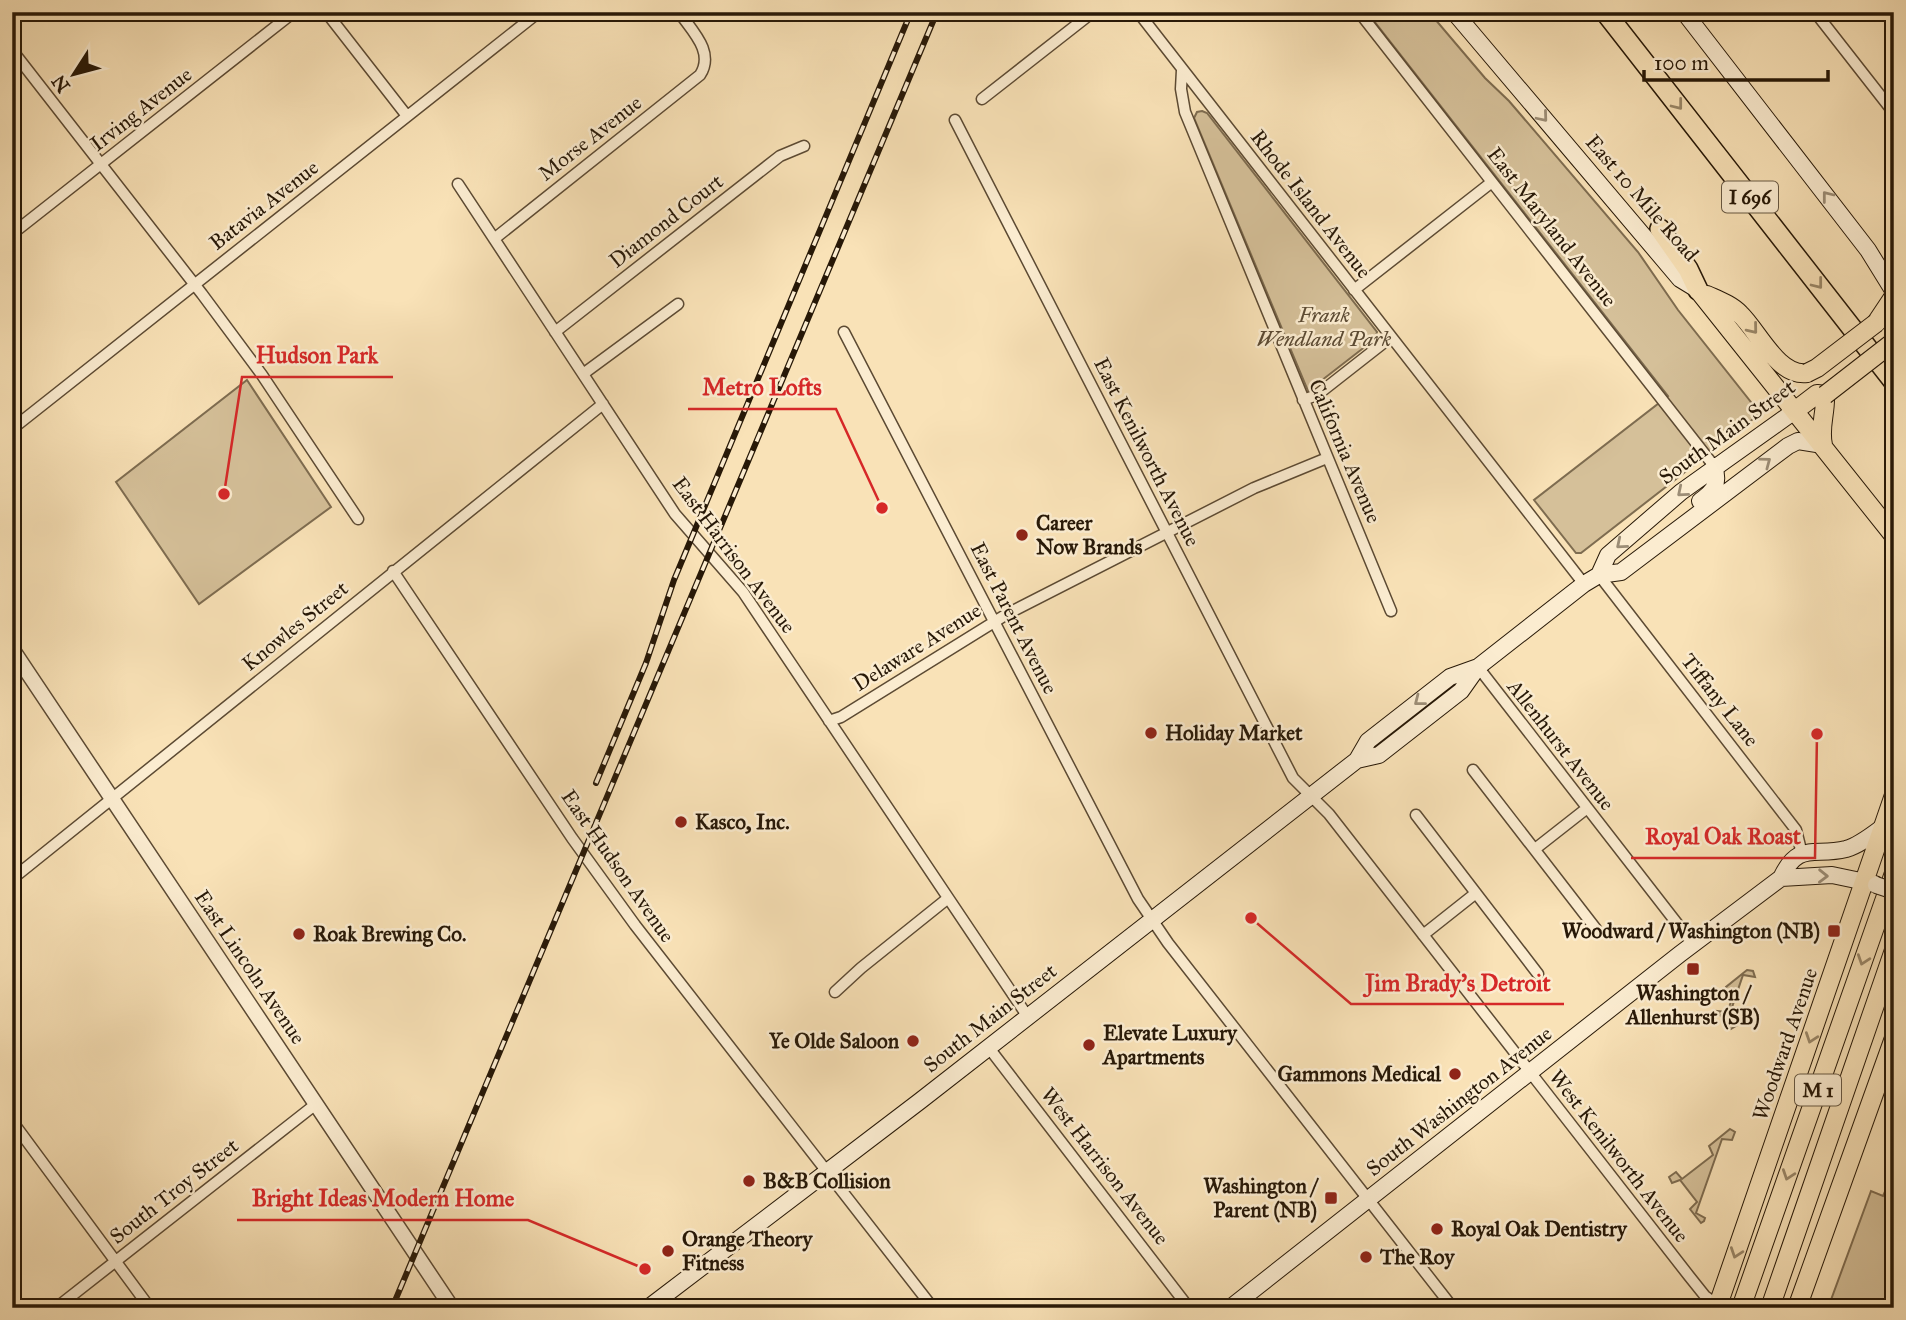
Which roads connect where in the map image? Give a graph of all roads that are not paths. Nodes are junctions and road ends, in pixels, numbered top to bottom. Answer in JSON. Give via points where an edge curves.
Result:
{"nodes":[{"id":1,"x":294,"y":12,"type":"edge"},
{"id":2,"x":326,"y":12,"type":"edge"},
{"id":3,"x":539,"y":12,"type":"edge"},
{"id":4,"x":679,"y":12,"type":"edge"},
{"id":5,"x":1093,"y":12,"type":"edge"},
{"id":6,"x":1138,"y":12,"type":"edge"},
{"id":7,"x":1359,"y":12,"type":"edge"},
{"id":8,"x":1454,"y":12,"type":"edge"},
{"id":9,"x":1605,"y":12,"type":"edge"},
{"id":10,"x":1684,"y":12,"type":"edge"},
{"id":11,"x":1815,"y":12,"type":"edge"},
{"id":12,"x":12,"y":50,"type":"edge"},
{"id":13,"x":1182,"y":70,"type":"junction"},
{"id":14,"x":982,"y":99,"type":"dead end"},
{"id":15,"x":1894,"y":113,"type":"edge"},
{"id":16,"x":407,"y":116,"type":"junction"},
{"id":17,"x":955,"y":120,"type":"dead end"},
{"id":18,"x":804,"y":146,"type":"dead end"},
{"id":19,"x":102,"y":165,"type":"junction"},
{"id":20,"x":1492,"y":182,"type":"junction"},
{"id":21,"x":458,"y":184,"type":"dead end"},
{"id":22,"x":1660,"y":229,"type":"dead end"},
{"id":23,"x":12,"y":234,"type":"edge"},
{"id":24,"x":494,"y":239,"type":"junction"},
{"id":25,"x":195,"y":285,"type":"junction"},
{"id":26,"x":1698,"y":289,"type":"junction"},
{"id":27,"x":1354,"y":290,"type":"junction"},
{"id":28,"x":1894,"y":294,"type":"edge"},
{"id":29,"x":678,"y":304,"type":"dead end"},
{"id":30,"x":555,"y":332,"type":"junction"},
{"id":31,"x":844,"y":332,"type":"dead end"},
{"id":32,"x":1391,"y":337,"type":"junction"},
{"id":33,"x":1893,"y":342,"type":"edge"},
{"id":34,"x":583,"y":374,"type":"junction"},
{"id":35,"x":1894,"y":382,"type":"edge"},
{"id":36,"x":1825,"y":396,"type":"junction"},
{"id":37,"x":1304,"y":400,"type":"junction"},
{"id":38,"x":603,"y":404,"type":"junction"},
{"id":39,"x":1796,"y":410,"type":"junction"},
{"id":40,"x":12,"y":429,"type":"edge"},
{"id":41,"x":1823,"y":445,"type":"junction"},
{"id":42,"x":1327,"y":458,"type":"junction"},
{"id":43,"x":1714,"y":466,"type":"junction"},
{"id":44,"x":358,"y":519,"type":"dead end"},
{"id":45,"x":1167,"y":533,"type":"junction"},
{"id":46,"x":1894,"y":536,"type":"edge"},
{"id":47,"x":1659,"y":544,"type":"junction"},
{"id":48,"x":393,"y":571,"type":"junction"},
{"id":49,"x":1599,"y":575,"type":"junction"},
{"id":50,"x":1584,"y":584,"type":"junction"},
{"id":51,"x":1391,"y":611,"type":"dead end"},
{"id":52,"x":994,"y":621,"type":"junction"},
{"id":53,"x":12,"y":649,"type":"edge"},
{"id":54,"x":1478,"y":667,"type":"junction"},
{"id":55,"x":829,"y":721,"type":"junction"},
{"id":56,"x":1473,"y":770,"type":"dead end"},
{"id":57,"x":1894,"y":795,"type":"edge"},
{"id":58,"x":1311,"y":796,"type":"junction"},
{"id":59,"x":111,"y":798,"type":"junction"},
{"id":60,"x":1586,"y":809,"type":"junction"},
{"id":61,"x":1416,"y":815,"type":"dead end"},
{"id":62,"x":1884,"y":826,"type":"junction"},
{"id":63,"x":1535,"y":849,"type":"junction"},
{"id":64,"x":1802,"y":854,"type":"junction"},
{"id":65,"x":1894,"y":873,"type":"edge"},
{"id":66,"x":1781,"y":878,"type":"junction"},
{"id":67,"x":12,"y":879,"type":"edge"},
{"id":68,"x":1870,"y":882,"type":"junction"},
{"id":69,"x":1894,"y":891,"type":"edge"},
{"id":70,"x":1476,"y":893,"type":"junction"},
{"id":71,"x":947,"y":898,"type":"junction"},
{"id":72,"x":1152,"y":921,"type":"junction"},
{"id":73,"x":1596,"y":929,"type":"dead end"},
{"id":74,"x":1423,"y":935,"type":"junction"},
{"id":75,"x":1693,"y":944,"type":"junction"},
{"id":76,"x":1894,"y":950,"type":"edge"},
{"id":77,"x":1538,"y":974,"type":"dead end"},
{"id":78,"x":835,"y":992,"type":"dead end"},
{"id":79,"x":1028,"y":1017,"type":"junction"},
{"id":80,"x":1894,"y":1038,"type":"edge"},
{"id":81,"x":989,"y":1048,"type":"junction"},
{"id":82,"x":1530,"y":1073,"type":"junction"},
{"id":83,"x":316,"y":1104,"type":"junction"},
{"id":84,"x":12,"y":1121,"type":"edge"},
{"id":85,"x":827,"y":1173,"type":"junction"},
{"id":86,"x":1368,"y":1200,"type":"junction"},
{"id":87,"x":115,"y":1261,"type":"junction"},
{"id":88,"x":1718,"y":1307,"type":"edge"},
{"id":89,"x":56,"y":1308,"type":"edge"},
{"id":90,"x":150,"y":1308,"type":"edge"},
{"id":91,"x":452,"y":1308,"type":"edge"},
{"id":92,"x":648,"y":1308,"type":"edge"},
{"id":93,"x":933,"y":1308,"type":"edge"},
{"id":94,"x":1189,"y":1308,"type":"edge"},
{"id":95,"x":1230,"y":1308,"type":"edge"},
{"id":96,"x":1453,"y":1308,"type":"edge"},
{"id":97,"x":1741,"y":1308,"type":"edge"},
{"id":98,"x":1770,"y":1308,"type":"edge"},
{"id":99,"x":1797,"y":1308,"type":"edge"}],
"edges":[{"from":1,"to":19,"type":"street","name":"Irving Avenue"},
{"from":2,"to":16,"type":"street"},
{"from":3,"to":16,"type":"street","name":"Batavia Avenue"},
{"from":4,"to":24,"type":"street","name":"Morse Avenue","via":[[705,51],[701,75]]},
{"from":5,"to":14,"type":"street"},
{"from":6,"to":13,"type":"street","name":"Rhode Island Avenue"},
{"from":7,"to":20,"type":"street","name":"East Maryland Avenue"},
{"from":8,"to":26,"type":"main road","name":"East 10 Mile Road","one_way":true,"via":[[1680,279]]},
{"from":9,"to":35,"type":"highway","number":"I 696","one_way":true},
{"from":28,"to":10,"type":"main road","one_way":true,"via":[[1868,250]]},
{"from":11,"to":15,"type":"street"},
{"from":12,"to":19,"type":"street"},
{"from":13,"to":27,"type":"street","name":"Rhode Island Avenue"},
{"from":13,"to":37,"type":"street","name":"California Avenue","via":[[1185,112]]},
{"from":16,"to":25,"type":"street","name":"Batavia Avenue"},
{"from":17,"to":45,"type":"street","name":"East Kenilworth Avenue"},
{"from":18,"to":30,"type":"street","name":"Diamond Court","via":[[780,156]]},
{"from":19,"to":23,"type":"street","name":"Irving Avenue"},
{"from":19,"to":25,"type":"street"},
{"from":20,"to":27,"type":"street"},
{"from":20,"to":43,"type":"street","name":"East Maryland Avenue"},
{"from":21,"to":24,"type":"street","name":"East Harrison Avenue"},
{"from":22,"to":26,"type":"highway"},
{"from":24,"to":30,"type":"street","name":"East Harrison Avenue"},
{"from":25,"to":40,"type":"street","name":"Batavia Avenue"},
{"from":25,"to":44,"type":"street","via":[[262,375]]},
{"from":26,"to":28,"type":"main road","one_way":true,"bridge":true,"via":[[1739,312],[1782,365],[1795,373],[1817,368],[1876,323]]},
{"from":26,"to":39,"type":"main road","name":"East 10 Mile Road"},
{"from":27,"to":32,"type":"street","name":"Rhode Island Avenue"},
{"from":29,"to":34,"type":"street"},
{"from":30,"to":34,"type":"street","name":"East Harrison Avenue"},
{"from":31,"to":52,"type":"street","name":"East Parent Avenue"},
{"from":32,"to":37,"type":"street","via":[[1317,395]]},
{"from":32,"to":50,"type":"street","name":"Rhode Island Avenue"},
{"from":33,"to":36,"type":"main road","name":"South Main Street","bridge":true},
{"from":34,"to":38,"type":"street","name":"East Harrison Avenue"},
{"from":36,"to":39,"type":"main road","name":"South Main Street","via":[[1817,394]]},
{"from":36,"to":41,"type":"main road"},
{"from":37,"to":42,"type":"street","name":"California Avenue"},
{"from":38,"to":48,"type":"street","name":"Knowles Street"},
{"from":38,"to":55,"type":"street","name":"East Harrison Avenue","via":[[675,514],[735,581]]},
{"from":39,"to":41,"type":"main road","name":"East 10 Mile Road"},
{"from":39,"to":43,"type":"main road","name":"South Main Street"},
{"from":41,"to":46,"type":"main road","name":"East 10 Mile Road"},
{"from":47,"to":41,"type":"main road","name":"South Main Street","one_way":true,"via":[[1788,446],[1798,441]]},
{"from":42,"to":45,"type":"street","name":"Delaware Avenue","via":[[1254,488]]},
{"from":42,"to":51,"type":"street","name":"California Avenue"},
{"from":43,"to":47,"type":"main road","via":[[1718,476],[1714,489],[1678,518]]},
{"from":43,"to":49,"type":"main road","name":"South Main Street","one_way":true,"via":[[1608,555]]},
{"from":45,"to":52,"type":"street","name":"Delaware Avenue"},
{"from":45,"to":58,"type":"street","name":"East Kenilworth Avenue","via":[[1293,778]]},
{"from":47,"to":49,"type":"main road","name":"South Main Street","via":[[1620,572]]},
{"from":48,"to":59,"type":"street","name":"Knowles Street"},
{"from":48,"to":85,"type":"street","name":"East Hudson Avenue","via":[[621,906]]},
{"from":49,"to":50,"type":"main road","name":"South Main Street"},
{"from":49,"to":64,"type":"street","name":"Tiffany Lane","via":[[1796,830]]},
{"from":50,"to":54,"type":"main road","name":"South Main Street"},
{"from":52,"to":55,"type":"street","name":"Delaware Avenue"},
{"from":52,"to":72,"type":"street","name":"East Parent Avenue"},
{"from":53,"to":59,"type":"street","name":"East Lincoln Avenue"},
{"from":54,"to":58,"type":"main road","name":"South Main Street","via":[[1450,677],[1368,741],[1357,761]]},
{"from":54,"to":60,"type":"street","name":"Allenhurst Avenue"},
{"from":55,"to":71,"type":"street","name":"East Harrison Avenue"},
{"from":56,"to":63,"type":"street"},
{"from":57,"to":62,"type":"main road","name":"Woodward Avenue"},
{"from":58,"to":72,"type":"main road","name":"South Main Street"},
{"from":58,"to":74,"type":"street","name":"West Kenilworth Avenue"},
{"from":59,"to":67,"type":"street","name":"Knowles Street"},
{"from":59,"to":83,"type":"street","name":"East Lincoln Avenue"},
{"from":60,"to":63,"type":"street"},
{"from":60,"to":75,"type":"street","name":"Allenhurst Avenue"},
{"from":61,"to":70,"type":"street"},
{"from":62,"to":64,"type":"main road","via":[[1846,849]]},
{"from":62,"to":68,"type":"main road","name":"Woodward Avenue"},
{"from":63,"to":73,"type":"street"},
{"from":64,"to":66,"type":"main road","name":"South Washington Avenue","via":[[1789,862]]},
{"from":65,"to":97,"type":"main road","number":"M 1","one_way":true},
{"from":66,"to":68,"type":"main road","one_way":true,"via":[[1832,875]]},
{"from":66,"to":75,"type":"main road","name":"South Washington Avenue"},
{"from":68,"to":69,"type":"main road","bridge":true},
{"from":68,"to":88,"type":"main road","name":"Woodward Avenue","one_way":true},
{"from":70,"to":74,"type":"street"},
{"from":70,"to":77,"type":"street"},
{"from":71,"to":78,"type":"street"},
{"from":71,"to":79,"type":"street","name":"East Harrison Avenue"},
{"from":72,"to":79,"type":"main road","name":"South Main Street"},
{"from":72,"to":86,"type":"street","name":"East Parent Avenue"},
{"from":74,"to":82,"type":"street","name":"West Kenilworth Avenue"},
{"from":75,"to":82,"type":"main road","name":"South Washington Avenue"},
{"from":76,"to":98,"type":"main road","number":"M 1"},
{"from":79,"to":81,"type":"main road","name":"South Main Street"},
{"from":80,"to":99,"type":"main road"},
{"from":81,"to":85,"type":"main road","name":"South Main Street"},
{"from":81,"to":94,"type":"street","name":"West Harrison Avenue"},
{"from":82,"to":86,"type":"main road","name":"South Washington Avenue"},
{"from":82,"to":88,"type":"street","name":"West Kenilworth Avenue"},
{"from":83,"to":87,"type":"street","name":"South Troy Street"},
{"from":83,"to":91,"type":"street","name":"East Lincoln Avenue"},
{"from":84,"to":87,"type":"street"},
{"from":85,"to":92,"type":"main road","name":"South Main Street"},
{"from":85,"to":93,"type":"street","name":"East Hudson Avenue"},
{"from":86,"to":95,"type":"main road","name":"South Washington Avenue"},
{"from":86,"to":96,"type":"street","name":"East Parent Avenue"},
{"from":87,"to":89,"type":"street","name":"South Troy Street"},
{"from":87,"to":90,"type":"street"}]}
